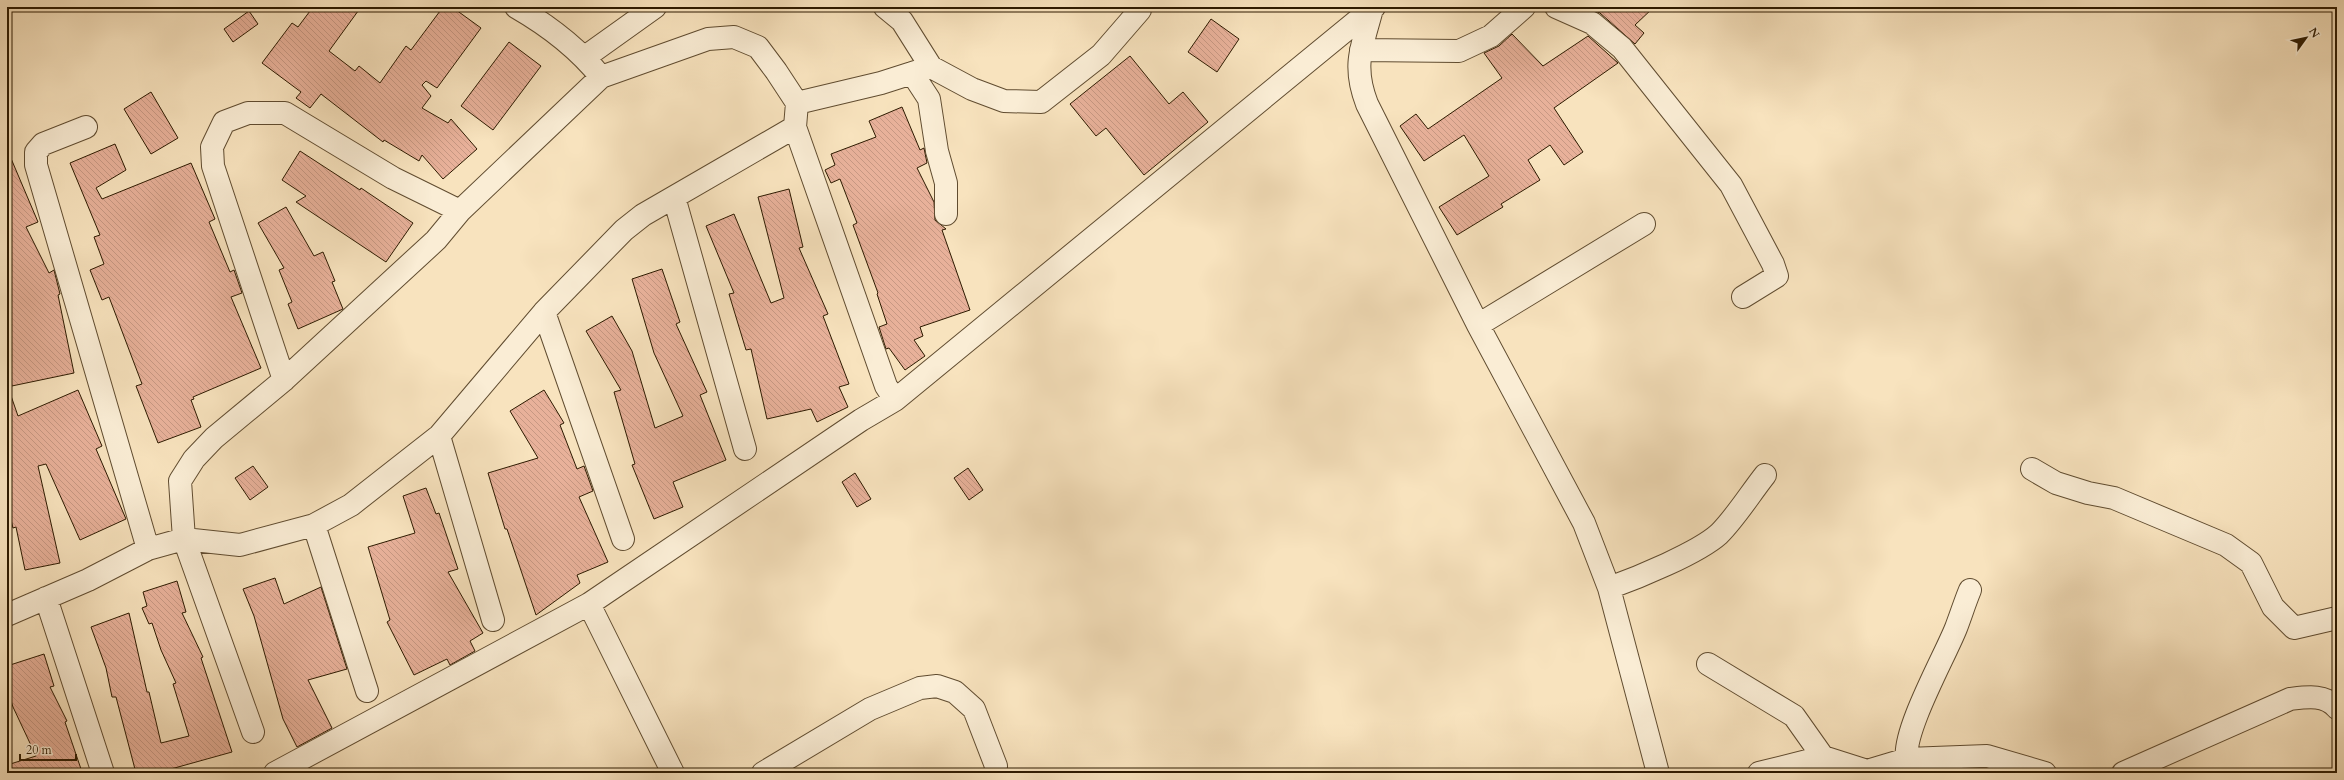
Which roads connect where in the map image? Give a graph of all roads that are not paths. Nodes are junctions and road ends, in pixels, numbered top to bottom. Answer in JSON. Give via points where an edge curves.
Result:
{"nodes":[{"id":1,"x":516,"y":7,"type":"edge"},
{"id":2,"x":655,"y":7,"type":"edge"},
{"id":3,"x":885,"y":7,"type":"edge"},
{"id":4,"x":1524,"y":7,"type":"edge"},
{"id":5,"x":1556,"y":7,"type":"edge"},
{"id":6,"x":1373,"y":8,"type":"edge"},
{"id":7,"x":1140,"y":10,"type":"dead end"},
{"id":8,"x":1361,"y":50,"type":"junction"},
{"id":9,"x":585,"y":57,"type":"junction"},
{"id":10,"x":922,"y":70,"type":"junction"},
{"id":11,"x":601,"y":76,"type":"junction"},
{"id":12,"x":797,"y":103,"type":"junction"},
{"id":13,"x":86,"y":127,"type":"dead end"},
{"id":14,"x":795,"y":127,"type":"junction"},
{"id":15,"x":674,"y":197,"type":"junction"},
{"id":16,"x":460,"y":211,"type":"junction"},
{"id":17,"x":946,"y":214,"type":"dead end"},
{"id":18,"x":1644,"y":224,"type":"dead end"},
{"id":19,"x":1743,"y":297,"type":"dead end"},
{"id":20,"x":544,"y":312,"type":"junction"},
{"id":21,"x":1478,"y":325,"type":"junction"},
{"id":22,"x":284,"y":380,"type":"junction"},
{"id":23,"x":895,"y":400,"type":"junction"},
{"id":24,"x":439,"y":436,"type":"junction"},
{"id":25,"x":745,"y":449,"type":"dead end"},
{"id":26,"x":2032,"y":469,"type":"dead end"},
{"id":27,"x":1764,"y":475,"type":"dead end"},
{"id":28,"x":314,"y":525,"type":"junction"},
{"id":29,"x":184,"y":539,"type":"junction"},
{"id":30,"x":623,"y":539,"type":"dead end"},
{"id":31,"x":148,"y":549,"type":"junction"},
{"id":32,"x":1609,"y":588,"type":"junction"},
{"id":33,"x":1970,"y":590,"type":"dead end"},
{"id":34,"x":46,"y":598,"type":"junction"},
{"id":35,"x":589,"y":604,"type":"junction"},
{"id":36,"x":7,"y":614,"type":"edge"},
{"id":37,"x":2337,"y":618,"type":"edge"},
{"id":38,"x":493,"y":620,"type":"dead end"},
{"id":39,"x":1708,"y":664,"type":"dead end"},
{"id":40,"x":367,"y":691,"type":"dead end"},
{"id":41,"x":2337,"y":708,"type":"edge"},
{"id":42,"x":253,"y":732,"type":"dead end"},
{"id":43,"x":1823,"y":757,"type":"junction"},
{"id":44,"x":1907,"y":759,"type":"junction"},
{"id":45,"x":1866,"y":772,"type":"edge"},
{"id":46,"x":103,"y":773,"type":"edge"},
{"id":47,"x":275,"y":773,"type":"edge"},
{"id":48,"x":673,"y":773,"type":"edge"},
{"id":49,"x":763,"y":773,"type":"edge"},
{"id":50,"x":995,"y":773,"type":"edge"},
{"id":51,"x":1658,"y":773,"type":"edge"},
{"id":52,"x":1759,"y":773,"type":"edge"},
{"id":53,"x":2045,"y":773,"type":"edge"},
{"id":54,"x":2123,"y":773,"type":"edge"}],
"edges":[{"from":1,"to":9,"type":"street","via":[[560,35]]},
{"from":2,"to":9,"type":"street"},
{"from":3,"to":10,"type":"street","via":[[902,21]]},
{"from":4,"to":8,"type":"street","via":[[1491,36],[1459,51]]},
{"from":5,"to":19,"type":"street","via":[[1592,23],[1622,48],[1731,185],[1777,276]]},
{"from":6,"to":8,"type":"street"},
{"from":6,"to":23,"type":"street"},
{"from":7,"to":10,"type":"street","via":[[1101,55],[1041,102],[1004,101]]},
{"from":8,"to":21,"type":"street","via":[[1359,85],[1367,104]]},
{"from":9,"to":11,"type":"street"},
{"from":10,"to":12,"type":"street","via":[[881,83]]},
{"from":10,"to":17,"type":"street","via":[[937,151],[946,183]]},
{"from":11,"to":12,"type":"street","via":[[708,40],[734,37],[758,47]]},
{"from":11,"to":16,"type":"street"},
{"from":12,"to":14,"type":"street"},
{"from":13,"to":31,"type":"street","via":[[43,144],[36,152],[36,165]]},
{"from":14,"to":15,"type":"street"},
{"from":14,"to":23,"type":"street","via":[[886,386]]},
{"from":15,"to":20,"type":"street","via":[[643,215],[624,230]]},
{"from":15,"to":25,"type":"street"},
{"from":16,"to":22,"type":"street","via":[[436,240]]},
{"from":16,"to":22,"type":"street","via":[[393,178],[285,113],[248,113],[224,122],[212,147],[213,166]]},
{"from":18,"to":21,"type":"street"},
{"from":20,"to":24,"type":"street"},
{"from":20,"to":30,"type":"street"},
{"from":21,"to":32,"type":"street","via":[[1584,523]]},
{"from":22,"to":29,"type":"street","via":[[214,438],[194,459],[180,481]]},
{"from":23,"to":35,"type":"street","via":[[861,420]]},
{"from":24,"to":28,"type":"street","via":[[351,505]]},
{"from":24,"to":38,"type":"street"},
{"from":26,"to":37,"type":"street","via":[[2056,483],[2114,498],[2226,545],[2251,563],[2273,608],[2294,628]]},
{"from":27,"to":32,"type":"street","via":[[1719,534],[1703,545]]},
{"from":28,"to":29,"type":"street","via":[[240,546]]},
{"from":28,"to":40,"type":"street"},
{"from":29,"to":31,"type":"street"},
{"from":29,"to":42,"type":"street"},
{"from":31,"to":34,"type":"street"},
{"from":32,"to":51,"type":"street"},
{"from":33,"to":44,"type":"street","via":[[1906,743]]},
{"from":34,"to":36,"type":"street"},
{"from":34,"to":46,"type":"street"},
{"from":35,"to":47,"type":"street"},
{"from":35,"to":48,"type":"street"},
{"from":39,"to":43,"type":"street","via":[[1794,716]]},
{"from":41,"to":54,"type":"street","via":[[2328,700],[2312,696],[2290,699]]},
{"from":43,"to":45,"type":"street"},
{"from":43,"to":52,"type":"street"},
{"from":44,"to":45,"type":"street"},
{"from":44,"to":53,"type":"street","via":[[1987,756]]},
{"from":49,"to":50,"type":"street","via":[[870,709],[920,688],[937,686],[955,692],[974,709],[996,766]]}]}
